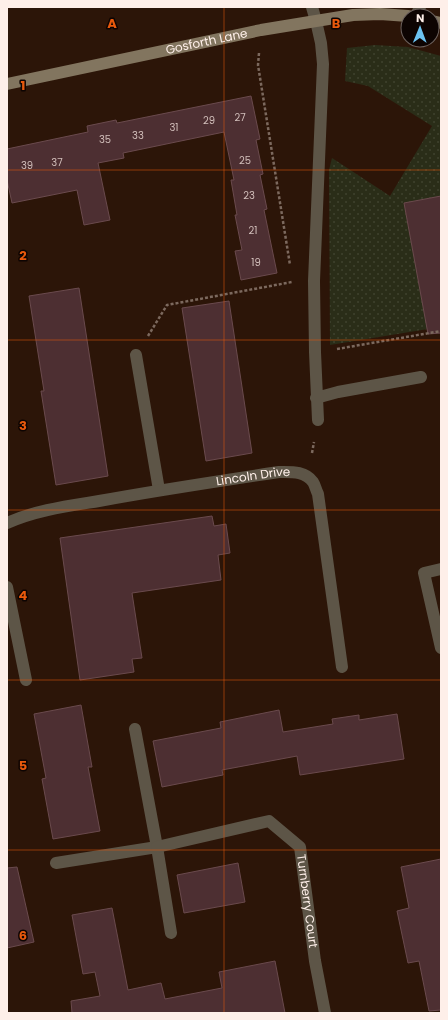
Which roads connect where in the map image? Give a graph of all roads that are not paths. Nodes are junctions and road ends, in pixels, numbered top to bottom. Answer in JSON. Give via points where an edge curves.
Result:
{"nodes":[{"id":1,"x":312,"y":7,"type":"edge"},
{"id":2,"x":400,"y":15,"type":"edge"},
{"id":3,"x":316,"y":21,"type":"junction"},
{"id":4,"x":7,"y":84,"type":"edge"},
{"id":5,"x":136,"y":355,"type":"road end"},
{"id":6,"x":420,"y":377,"type":"dead end"},
{"id":7,"x":316,"y":398,"type":"junction"},
{"id":8,"x":318,"y":420,"type":"road end"},
{"id":9,"x":159,"y":490,"type":"junction"},
{"id":10,"x":7,"y":522,"type":"edge"},
{"id":11,"x":441,"y":569,"type":"edge"},
{"id":12,"x":7,"y":587,"type":"edge"},
{"id":13,"x":441,"y":648,"type":"edge"},
{"id":14,"x":342,"y":667,"type":"dead end"},
{"id":15,"x":26,"y":680,"type":"dead end"},
{"id":16,"x":135,"y":729,"type":"dead end"},
{"id":17,"x":157,"y":847,"type":"junction"},
{"id":18,"x":56,"y":863,"type":"dead end"},
{"id":19,"x":171,"y":933,"type":"dead end"},
{"id":20,"x":325,"y":1013,"type":"edge"}],
"edges":[{"from":1,"to":3,"type":"street"},
{"from":2,"to":3,"type":"street","name":"Gosforth Lane","via":[[353,15]]},
{"from":3,"to":4,"type":"street","name":"Gosforth Lane","via":[[261,30]]},
{"from":3,"to":7,"type":"street","via":[[324,64],[314,281]]},
{"from":5,"to":9,"type":"street"},
{"from":6,"to":7,"type":"street"},
{"from":7,"to":8,"type":"street"},
{"from":9,"to":10,"type":"street","name":"Lincoln Drive","via":[[42,511]]},
{"from":9,"to":14,"type":"street","name":"Lincoln Drive","via":[[279,472],[299,472],[308,477],[318,494]]},
{"from":11,"to":13,"type":"street","via":[[424,573]]},
{"from":12,"to":15,"type":"street"},
{"from":16,"to":17,"type":"street"},
{"from":17,"to":18,"type":"street"},
{"from":17,"to":19,"type":"street"},
{"from":17,"to":20,"type":"street","name":"Turnberry Court","via":[[269,821],[300,847],[315,961]]}]}
